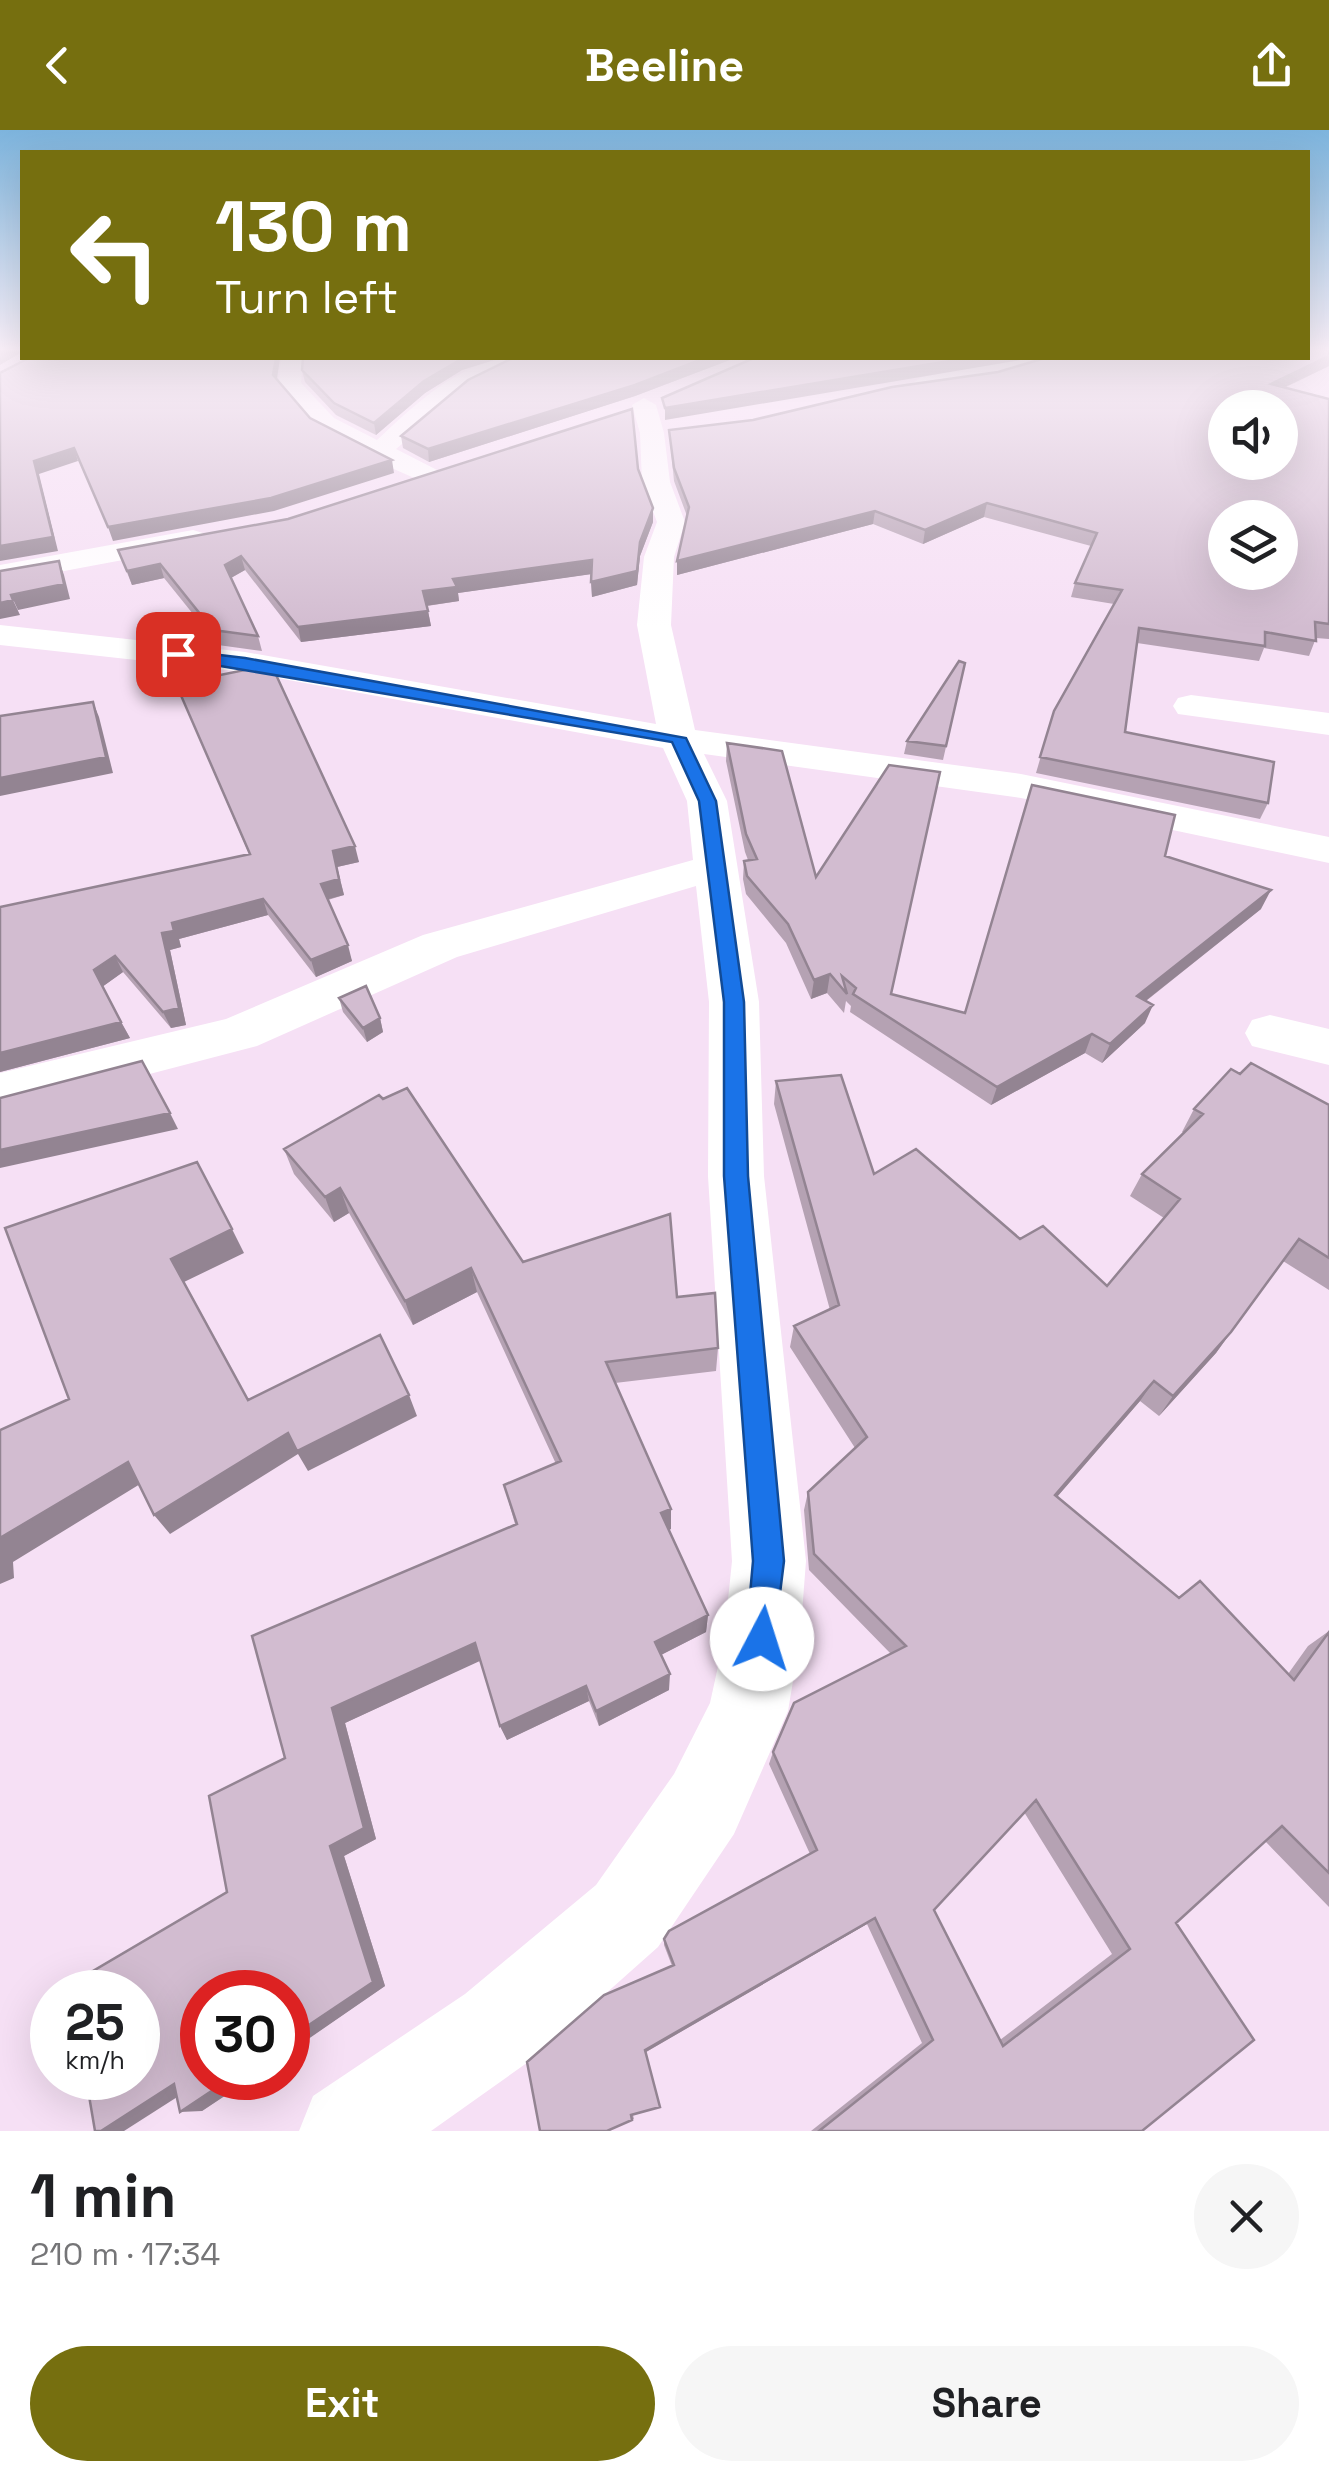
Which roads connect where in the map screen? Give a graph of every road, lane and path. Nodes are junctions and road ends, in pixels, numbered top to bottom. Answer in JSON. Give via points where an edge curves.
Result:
{"nodes":[{"id":1,"x":357,"y":441,"type":"edge"},
{"id":2,"x":391,"y":441,"type":"edge"},
{"id":3,"x":657,"y":441,"type":"edge"},
{"id":4,"x":378,"y":453,"type":"junction"},
{"id":5,"x":463,"y":466,"type":"edge"},
{"id":6,"x":430,"y":477,"type":"junction"},
{"id":7,"x":397,"y":488,"type":"edge"},
{"id":8,"x":225,"y":534,"type":"edge"},
{"id":9,"x":0,"y":574,"type":"edge"},
{"id":10,"x":0,"y":635,"type":"edge"},
{"id":11,"x":1191,"y":706,"type":"dead end"},
{"id":12,"x":1329,"y":724,"type":"edge"},
{"id":13,"x":678,"y":738,"type":"junction"},
{"id":14,"x":1329,"y":850,"type":"edge"},
{"id":15,"x":719,"y":866,"type":"junction"},
{"id":16,"x":1270,"y":1032,"type":"dead end"},
{"id":17,"x":1329,"y":1047,"type":"edge"},
{"id":18,"x":0,"y":1093,"type":"edge"},
{"id":19,"x":348,"y":2131,"type":"edge"}],
"edges":[{"from":1,"to":4,"type":"street"},
{"from":2,"to":4,"type":"street"},
{"from":3,"to":13,"type":"street","via":[[656,482],[671,522],[659,557],[654,626]]},
{"from":4,"to":6,"type":"street"},
{"from":5,"to":6,"type":"street"},
{"from":6,"to":7,"type":"street"},
{"from":8,"to":9,"type":"street"},
{"from":10,"to":13,"type":"street","via":[[245,662]]},
{"from":11,"to":12,"type":"street"},
{"from":13,"to":14,"type":"street","via":[[1020,786]]},
{"from":13,"to":15,"type":"street","via":[[707,801]]},
{"from":15,"to":18,"type":"street","via":[[440,946],[225,1037]]},
{"from":15,"to":19,"type":"street","via":[[734,1002],[743,1290],[768,1561],[748,1711],[704,1804],[628,1916],[498,2027]]},
{"from":16,"to":17,"type":"street"}]}
